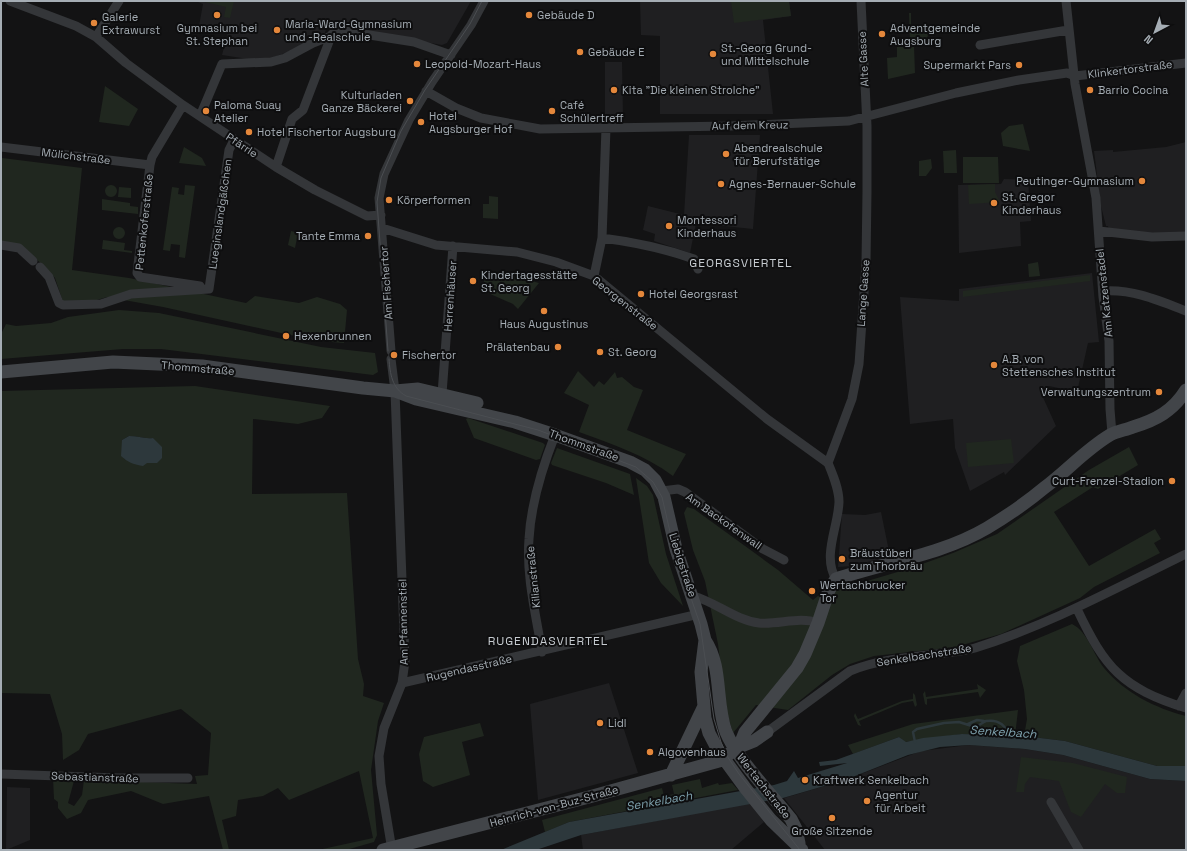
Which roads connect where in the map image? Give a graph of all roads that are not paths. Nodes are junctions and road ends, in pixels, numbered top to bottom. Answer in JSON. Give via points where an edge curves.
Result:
{"nodes":[{"id":1,"x":119,"y":1,"type":"edge"},
{"id":2,"x":484,"y":1,"type":"edge"},
{"id":3,"x":861,"y":1,"type":"edge"},
{"id":4,"x":1066,"y":1,"type":"edge"},
{"id":5,"x":15,"y":2,"type":"edge"},
{"id":6,"x":1068,"y":30,"type":"junction"},
{"id":7,"x":332,"y":34,"type":"junction"},
{"id":8,"x":96,"y":37,"type":"junction"},
{"id":9,"x":980,"y":44,"type":"dead end"},
{"id":10,"x":451,"y":55,"type":"junction"},
{"id":11,"x":1186,"y":63,"type":"edge"},
{"id":12,"x":1075,"y":76,"type":"junction"},
{"id":13,"x":426,"y":91,"type":"junction"},
{"id":14,"x":183,"y":105,"type":"junction"},
{"id":15,"x":200,"y":116,"type":"junction"},
{"id":16,"x":866,"y":118,"type":"junction"},
{"id":17,"x":606,"y":128,"type":"junction"},
{"id":18,"x":234,"y":140,"type":"junction"},
{"id":19,"x":1,"y":148,"type":"edge"},
{"id":20,"x":150,"y":165,"type":"junction"},
{"id":21,"x":276,"y":167,"type":"junction"},
{"id":22,"x":380,"y":215,"type":"junction"},
{"id":23,"x":382,"y":228,"type":"junction"},
{"id":24,"x":1098,"y":231,"type":"junction"},
{"id":25,"x":1186,"y":236,"type":"edge"},
{"id":26,"x":602,"y":238,"type":"junction"},
{"id":27,"x":1,"y":245,"type":"edge"},
{"id":28,"x":453,"y":246,"type":"junction"},
{"id":29,"x":698,"y":269,"type":"dead end"},
{"id":30,"x":594,"y":276,"type":"junction"},
{"id":31,"x":209,"y":288,"type":"junction"},
{"id":32,"x":1103,"y":291,"type":"junction"},
{"id":33,"x":1186,"y":311,"type":"edge"},
{"id":34,"x":1,"y":372,"type":"edge"},
{"id":35,"x":1186,"y":390,"type":"edge"},
{"id":36,"x":395,"y":391,"type":"junction"},
{"id":37,"x":442,"y":394,"type":"junction"},
{"id":38,"x":495,"y":417,"type":"junction"},
{"id":39,"x":555,"y":434,"type":"junction"},
{"id":40,"x":1112,"y":434,"type":"junction"},
{"id":41,"x":828,"y":463,"type":"junction"},
{"id":42,"x":662,"y":491,"type":"junction"},
{"id":43,"x":1186,"y":554,"type":"edge"},
{"id":44,"x":784,"y":560,"type":"dead end"},
{"id":45,"x":836,"y":579,"type":"junction"},
{"id":46,"x":693,"y":596,"type":"junction"},
{"id":47,"x":1077,"y":609,"type":"junction"},
{"id":48,"x":698,"y":614,"type":"junction"},
{"id":49,"x":818,"y":623,"type":"junction"},
{"id":50,"x":705,"y":640,"type":"junction"},
{"id":51,"x":542,"y":652,"type":"junction"},
{"id":52,"x":402,"y":683,"type":"junction"},
{"id":53,"x":1186,"y":693,"type":"edge"},
{"id":54,"x":704,"y":706,"type":"junction"},
{"id":55,"x":1182,"y":707,"type":"edge"},
{"id":56,"x":767,"y":732,"type":"joint"},
{"id":57,"x":741,"y":745,"type":"junction"},
{"id":58,"x":723,"y":759,"type":"junction"},
{"id":59,"x":1,"y":774,"type":"edge"},
{"id":60,"x":671,"y":775,"type":"junction"},
{"id":61,"x":188,"y":778,"type":"dead end"},
{"id":62,"x":1051,"y":802,"type":"dead end"},
{"id":63,"x":797,"y":848,"type":"edge"},
{"id":64,"x":389,"y":849,"type":"edge"},
{"id":65,"x":1079,"y":850,"type":"edge"}],
"edges":[{"from":1,"to":8,"type":"street"},
{"from":2,"to":10,"type":"street","name":"Am Fischertor"},
{"from":3,"to":16,"type":"street","name":"Alte Gasse"},
{"from":4,"to":6,"type":"street","name":"Am Katzenstadel"},
{"from":5,"to":8,"type":"street","name":"Pfärrle","via":[[76,26]]},
{"from":6,"to":9,"type":"street"},
{"from":6,"to":12,"type":"street","name":"Am Katzenstadel"},
{"from":7,"to":10,"type":"street","via":[[344,31],[414,42]]},
{"from":7,"to":15,"type":"street","via":[[285,58],[271,62],[222,64]]},
{"from":7,"to":21,"type":"street","via":[[303,110],[292,119]]},
{"from":8,"to":14,"type":"street","name":"Pfärrle","via":[[126,64]]},
{"from":10,"to":13,"type":"street","name":"Am Fischertor"},
{"from":11,"to":12,"type":"street","name":"Klinkertorstraße"},
{"from":12,"to":16,"type":"street","name":"Auf dem Kreuz","via":[[1067,73],[1019,80],[956,93]]},
{"from":12,"to":24,"type":"street","name":"Am Katzenstadel","via":[[1094,182]]},
{"from":13,"to":17,"type":"street","name":"Auf dem Kreuz","via":[[456,108],[519,126],[544,129]]},
{"from":13,"to":22,"type":"street","name":"Am Fischertor","via":[[382,178],[379,194]]},
{"from":14,"to":15,"type":"street","name":"Pfärrle"},
{"from":14,"to":20,"type":"street","name":"Pettenkoferstraße","via":[[152,157]]},
{"from":15,"to":18,"type":"street","name":"Pfärrle"},
{"from":16,"to":17,"type":"street","name":"Auf dem Kreuz","via":[[849,122],[784,125]]},
{"from":16,"to":41,"type":"street","name":"Lange Gasse","via":[[866,263],[859,364],[852,399]]},
{"from":17,"to":26,"type":"street"},
{"from":18,"to":21,"type":"street","name":"Pfärrle"},
{"from":18,"to":31,"type":"street","name":"Lueginslandgäßchen","via":[[229,150]]},
{"from":19,"to":20,"type":"street","name":"Mülichstraße"},
{"from":20,"to":31,"type":"street","name":"Pettenkoferstraße","via":[[137,273],[140,277]]},
{"from":21,"to":22,"type":"street","name":"Pfärrle","via":[[367,216]]},
{"from":22,"to":23,"type":"street","name":"Am Fischertor"},
{"from":23,"to":28,"type":"street","name":"Georgenstraße","via":[[436,245]]},
{"from":23,"to":36,"type":"street","name":"Am Fischertor"},
{"from":24,"to":25,"type":"street","via":[[1152,237]]},
{"from":24,"to":32,"type":"street","name":"Am Katzenstadel"},
{"from":26,"to":29,"type":"street","via":[[655,246],[680,254],[694,259]]},
{"from":26,"to":30,"type":"street"},
{"from":27,"to":31,"type":"street","via":[[19,248],[36,264],[49,277],[59,303],[63,306],[101,304],[131,294]]},
{"from":28,"to":30,"type":"street","name":"Georgenstraße","via":[[517,252],[556,262]]},
{"from":28,"to":37,"type":"street","name":"Herrenhäuser"},
{"from":30,"to":41,"type":"street","name":"Georgenstraße","via":[[767,420]]},
{"from":32,"to":33,"type":"street","via":[[1116,290],[1140,294]]},
{"from":32,"to":40,"type":"street","name":"Am Katzenstadel","via":[[1109,348]]},
{"from":34,"to":36,"type":"street","name":"Thommstraße","via":[[113,362],[202,366]]},
{"from":35,"to":40,"type":"street","via":[[1175,406],[1166,413],[1144,424]]},
{"from":36,"to":37,"type":"street","name":"Thommstraße","via":[[418,389]]},
{"from":36,"to":38,"type":"street","name":"Thommstraße","via":[[416,399]]},
{"from":36,"to":52,"type":"street","name":"Am Pfannenstiel","via":[[405,661]]},
{"from":37,"to":38,"type":"street","name":"Thommstraße","via":[[487,407]]},
{"from":38,"to":39,"type":"street","name":"Thommstraße"},
{"from":39,"to":42,"type":"street","name":"Thommstraße","via":[[640,467],[655,480]]},
{"from":39,"to":51,"type":"street","name":"Kilianstraße","via":[[533,504],[529,540],[530,571]]},
{"from":40,"to":45,"type":"street","via":[[1080,456],[1016,510],[986,529],[911,558]]},
{"from":41,"to":45,"type":"street","via":[[839,501],[830,557],[830,570]]},
{"from":42,"to":44,"type":"street","name":"Am Backofenwall","via":[[685,492],[763,549]]},
{"from":42,"to":46,"type":"street","name":"Liebigstraße","via":[[680,561]]},
{"from":43,"to":47,"type":"street","name":"Senkelbachstraße"},
{"from":45,"to":49,"type":"street","via":[[829,590]]},
{"from":46,"to":48,"type":"street","name":"Liebigstraße"},
{"from":46,"to":49,"type":"street","via":[[748,620],[761,623],[809,620]]},
{"from":47,"to":55,"type":"street","via":[[1099,651],[1117,672],[1152,697]]},
{"from":47,"to":56,"type":"street","name":"Senkelbachstraße","via":[[973,648],[864,665],[850,671]]},
{"from":48,"to":50,"type":"street","name":"Liebigstraße"},
{"from":48,"to":51,"type":"street","name":"Rugendasstraße"},
{"from":49,"to":57,"type":"street","via":[[797,668],[745,732]]},
{"from":50,"to":54,"type":"street","name":"Liebigstraße","via":[[701,665]]},
{"from":50,"to":57,"type":"street","name":"Liebigstraße","via":[[717,675],[723,722]]},
{"from":51,"to":52,"type":"street","name":"Rugendasstraße"},
{"from":52,"to":64,"type":"street","name":"Am Pfannenstiel","via":[[384,728],[380,756]]},
{"from":53,"to":55,"type":"street"},
{"from":54,"to":58,"type":"street","name":"Liebigstraße","via":[[709,733]]},
{"from":54,"to":60,"type":"street"},
{"from":56,"to":57,"type":"street","name":"Senkelbachstraße"},
{"from":57,"to":58,"type":"street","name":"Senkelbachstraße"},
{"from":57,"to":63,"type":"street","name":"Wertachstraße","via":[[765,786],[796,829],[799,843]]},
{"from":58,"to":60,"type":"street","name":"Heinrich-von-Buz-Straße"},
{"from":58,"to":63,"type":"street","name":"Wertachstraße","via":[[756,802]]},
{"from":59,"to":61,"type":"street","name":"Sebastianstraße","via":[[134,779]]},
{"from":60,"to":64,"type":"street","name":"Heinrich-von-Buz-Straße"},
{"from":62,"to":65,"type":"street"}]}
